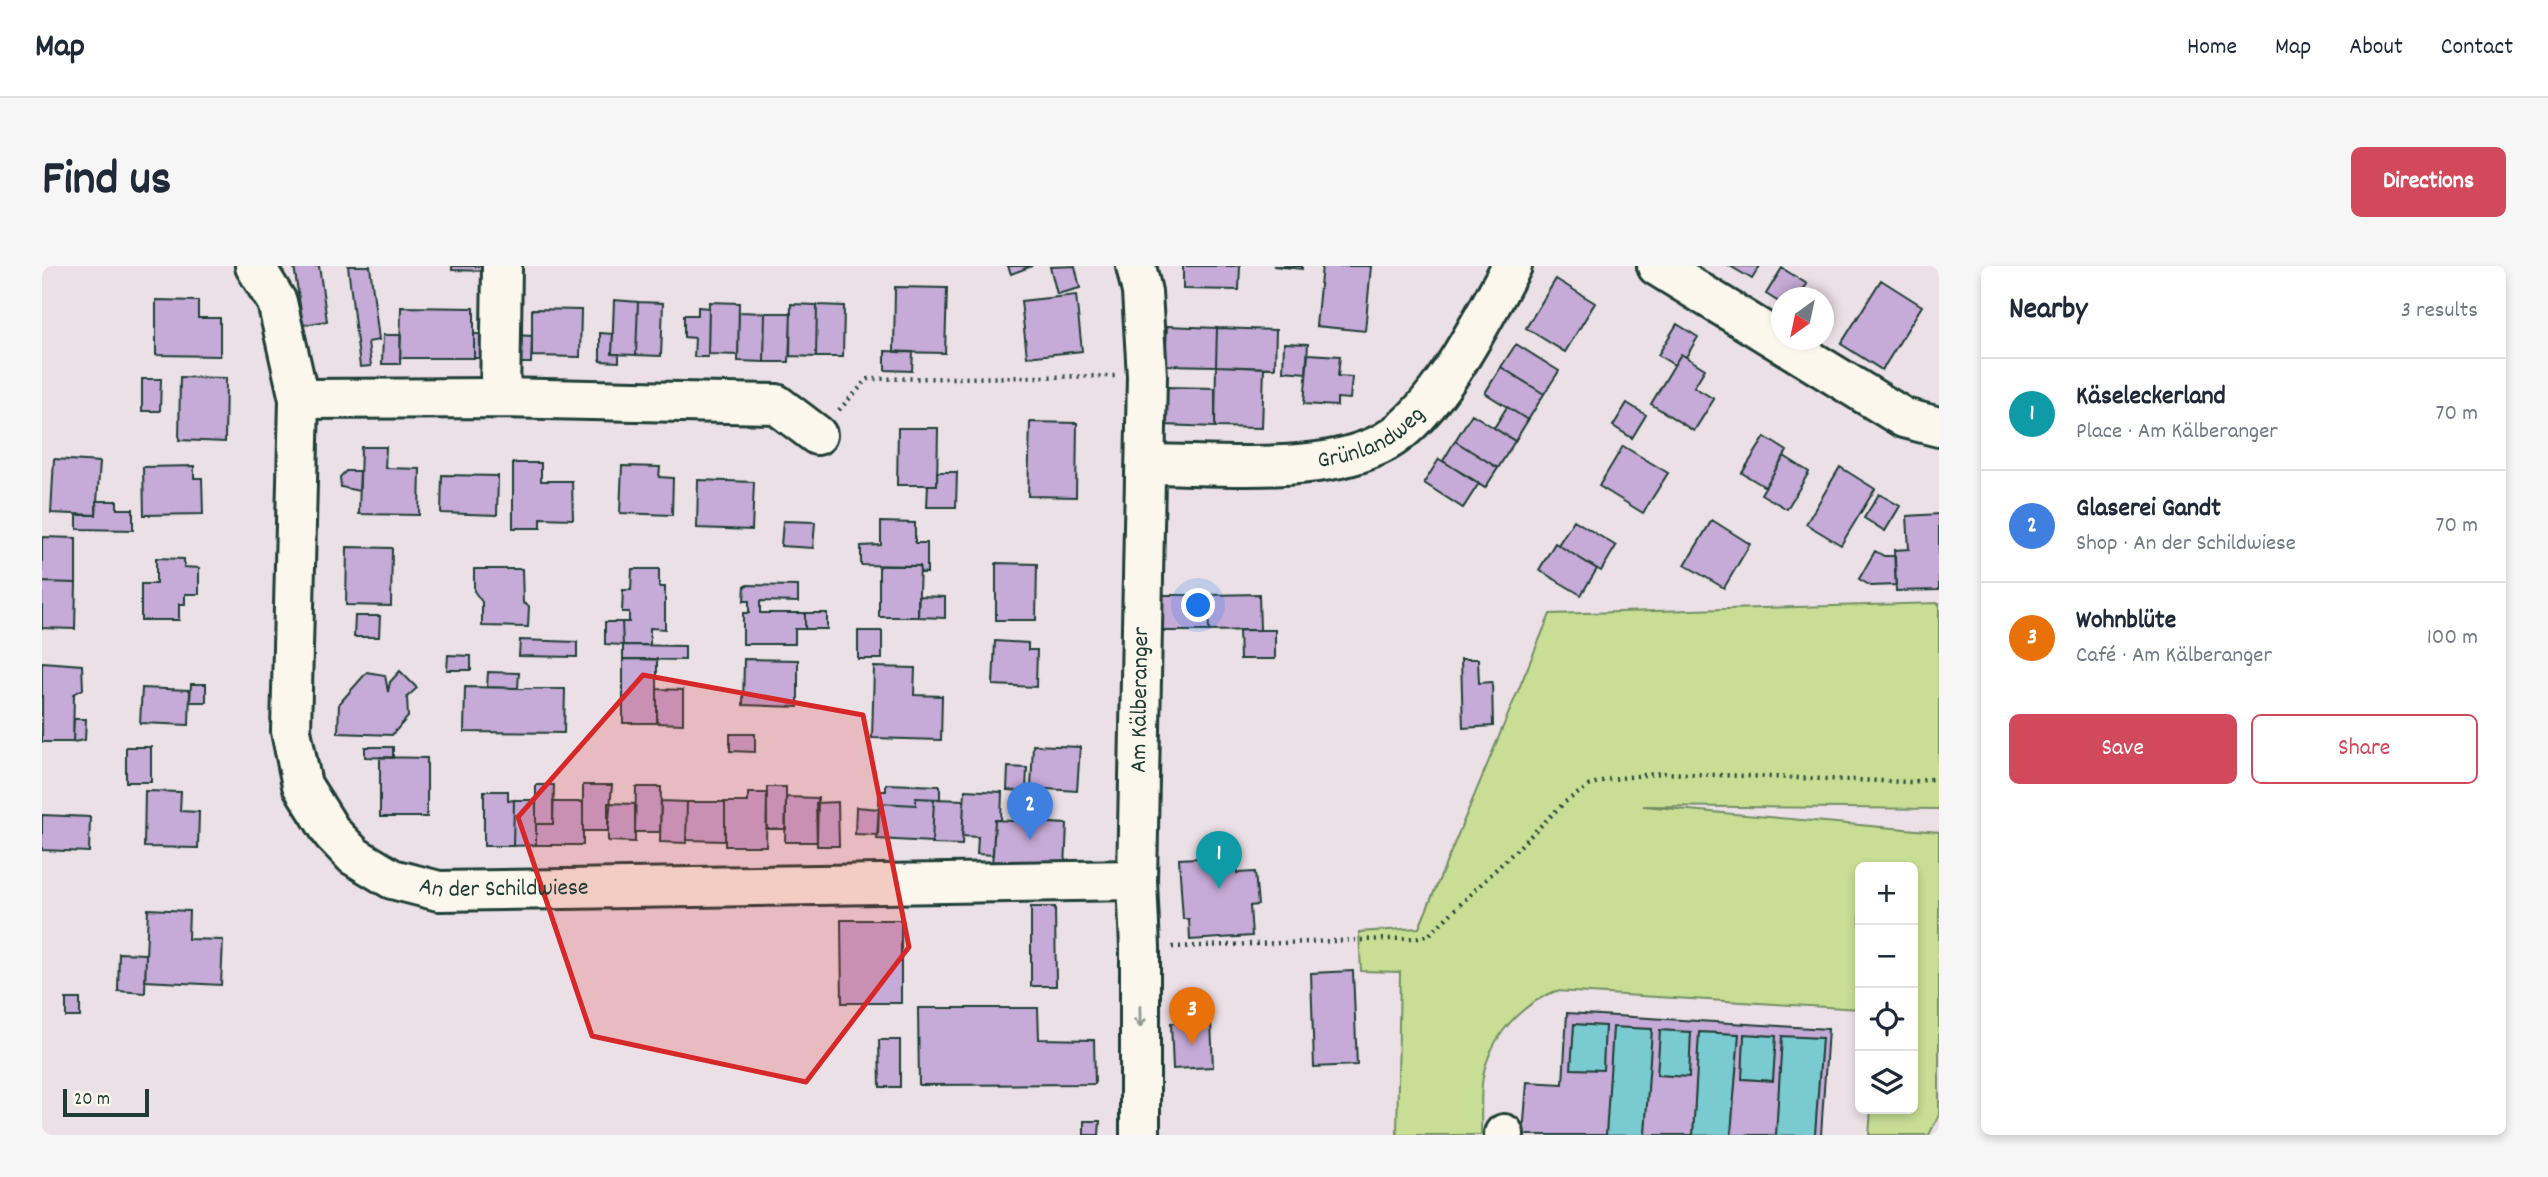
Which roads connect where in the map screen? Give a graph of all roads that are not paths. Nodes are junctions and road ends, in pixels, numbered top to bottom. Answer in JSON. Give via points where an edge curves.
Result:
{"nodes":[{"id":1,"x":255,"y":266,"type":"edge"},
{"id":2,"x":502,"y":266,"type":"edge"},
{"id":3,"x":1136,"y":266,"type":"edge"},
{"id":4,"x":1512,"y":266,"type":"edge"},
{"id":5,"x":1657,"y":266,"type":"edge"},
{"id":6,"x":500,"y":398,"type":"junction"},
{"id":7,"x":299,"y":399,"type":"junction"},
{"id":8,"x":1939,"y":427,"type":"edge"},
{"id":9,"x":817,"y":435,"type":"road end"},
{"id":10,"x":1146,"y":464,"type":"junction"},
{"id":11,"x":1137,"y":880,"type":"junction"},
{"id":12,"x":1140,"y":1135,"type":"edge"}],
"edges":[{"from":1,"to":7,"type":"street","name":"An der Schildwiese","via":[[276,302]]},
{"from":2,"to":6,"type":"street"},
{"from":3,"to":10,"type":"street","name":"Am Kälberanger","via":[[1147,376]]},
{"from":4,"to":10,"type":"street","name":"Grünlandweg","via":[[1435,394],[1406,426],[1379,446],[1312,464]]},
{"from":5,"to":8,"type":"street","via":[[1904,418]]},
{"from":6,"to":7,"type":"street"},
{"from":6,"to":9,"type":"street","via":[[776,404]]},
{"from":7,"to":11,"type":"street","name":"An der Schildwiese","via":[[292,731],[302,785],[332,832],[354,856],[392,879],[439,891]]},
{"from":10,"to":11,"type":"street","name":"Am Kälberanger"},
{"from":11,"to":12,"type":"street","name":"Am Kälberanger","one_way":true}]}
